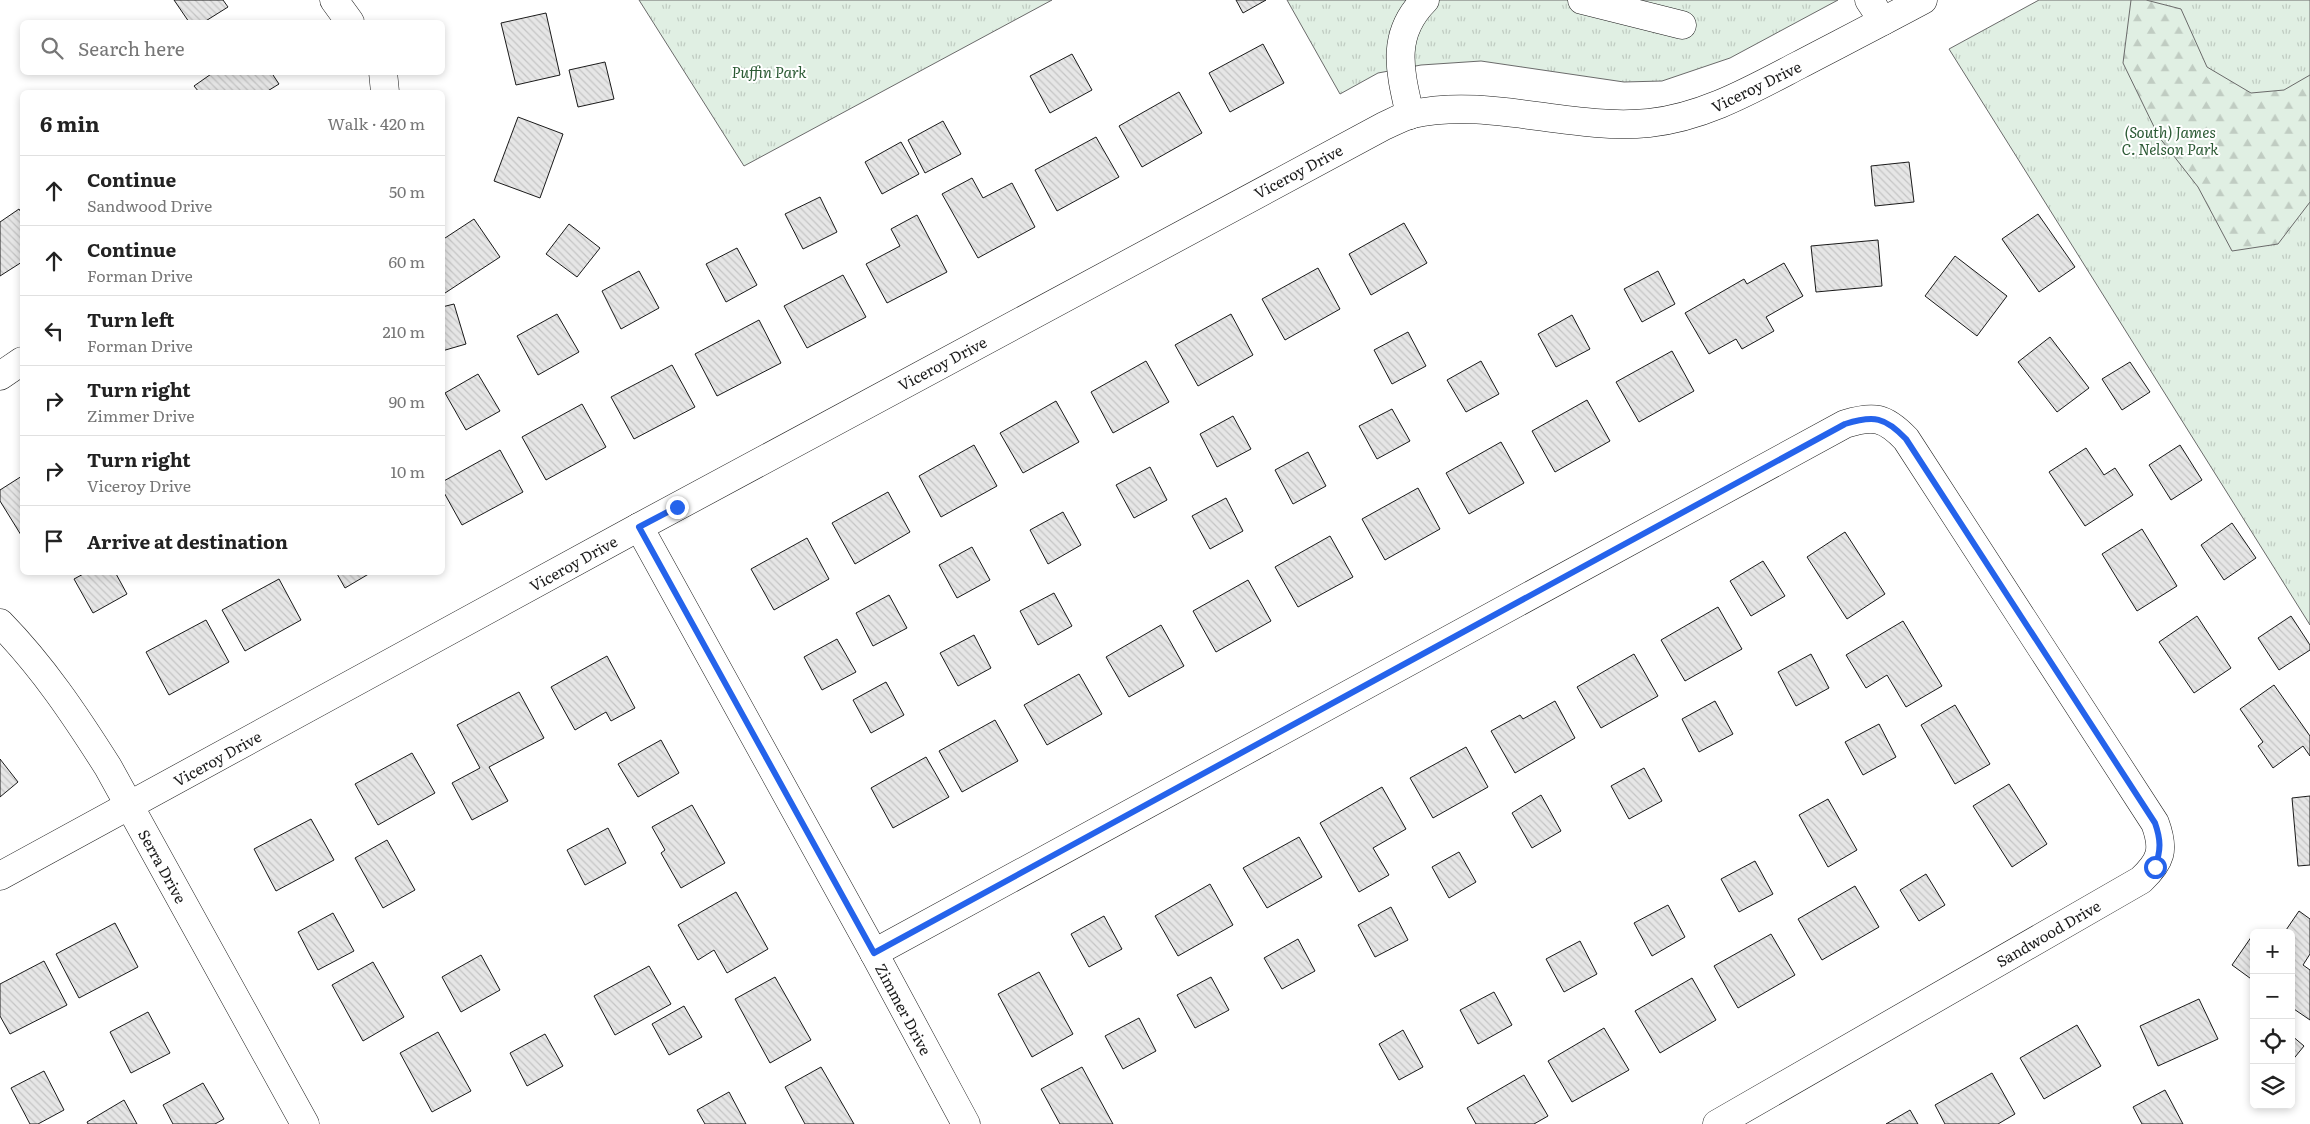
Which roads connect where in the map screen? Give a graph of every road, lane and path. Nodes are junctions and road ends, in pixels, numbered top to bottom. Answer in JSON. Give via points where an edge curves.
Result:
{"nodes":[{"id":1,"x":334,"y":0,"type":"edge"},
{"id":2,"x":1425,"y":0,"type":"edge"},
{"id":3,"x":1582,"y":0,"type":"edge"},
{"id":4,"x":1923,"y":0,"type":"edge"},
{"id":5,"x":1876,"y":11,"type":"edge"},
{"id":6,"x":349,"y":20,"type":"edge"},
{"id":7,"x":1682,"y":25,"type":"dead end"},
{"id":8,"x":382,"y":75,"type":"edge"},
{"id":9,"x":385,"y":90,"type":"edge"},
{"id":10,"x":1410,"y":115,"type":"junction"},
{"id":11,"x":20,"y":363,"type":"edge"},
{"id":12,"x":0,"y":376,"type":"edge"},
{"id":13,"x":639,"y":527,"type":"junction"},
{"id":14,"x":0,"y":623,"type":"edge"},
{"id":15,"x":130,"y":806,"type":"junction"},
{"id":16,"x":0,"y":876,"type":"edge"},
{"id":17,"x":874,"y":953,"type":"junction"},
{"id":18,"x":304,"y":1124,"type":"edge"},
{"id":19,"x":966,"y":1124,"type":"edge"},
{"id":20,"x":1717,"y":1124,"type":"edge"}],
"edges":[{"from":1,"to":6,"type":"street"},
{"from":2,"to":10,"type":"street","via":[[1405,28],[1400,47],[1400,75]]},
{"from":3,"to":7,"type":"street"},
{"from":4,"to":5,"type":"street","name":"Viceroy Drive"},
{"from":5,"to":10,"type":"street","name":"Viceroy Drive","via":[[1730,102],[1688,116],[1649,123],[1599,124],[1492,110]]},
{"from":8,"to":9,"type":"street"},
{"from":10,"to":13,"type":"street","name":"Viceroy Drive","via":[[1364,135]]},
{"from":11,"to":12,"type":"street"},
{"from":13,"to":15,"type":"street","name":"Viceroy Drive"},
{"from":13,"to":17,"type":"street","name":"Zimmer Drive"},
{"from":14,"to":15,"type":"street","name":"Serra Drive","via":[[72,709]]},
{"from":15,"to":16,"type":"street","name":"Viceroy Drive"},
{"from":15,"to":18,"type":"street","name":"Serra Drive"},
{"from":17,"to":19,"type":"street","name":"Zimmer Drive"},
{"from":17,"to":20,"type":"street","name":"Sandwood Drive","via":[[1845,424],[1879,418],[1906,439],[2155,823],[2160,852],[2155,867],[2141,880]]}]}
